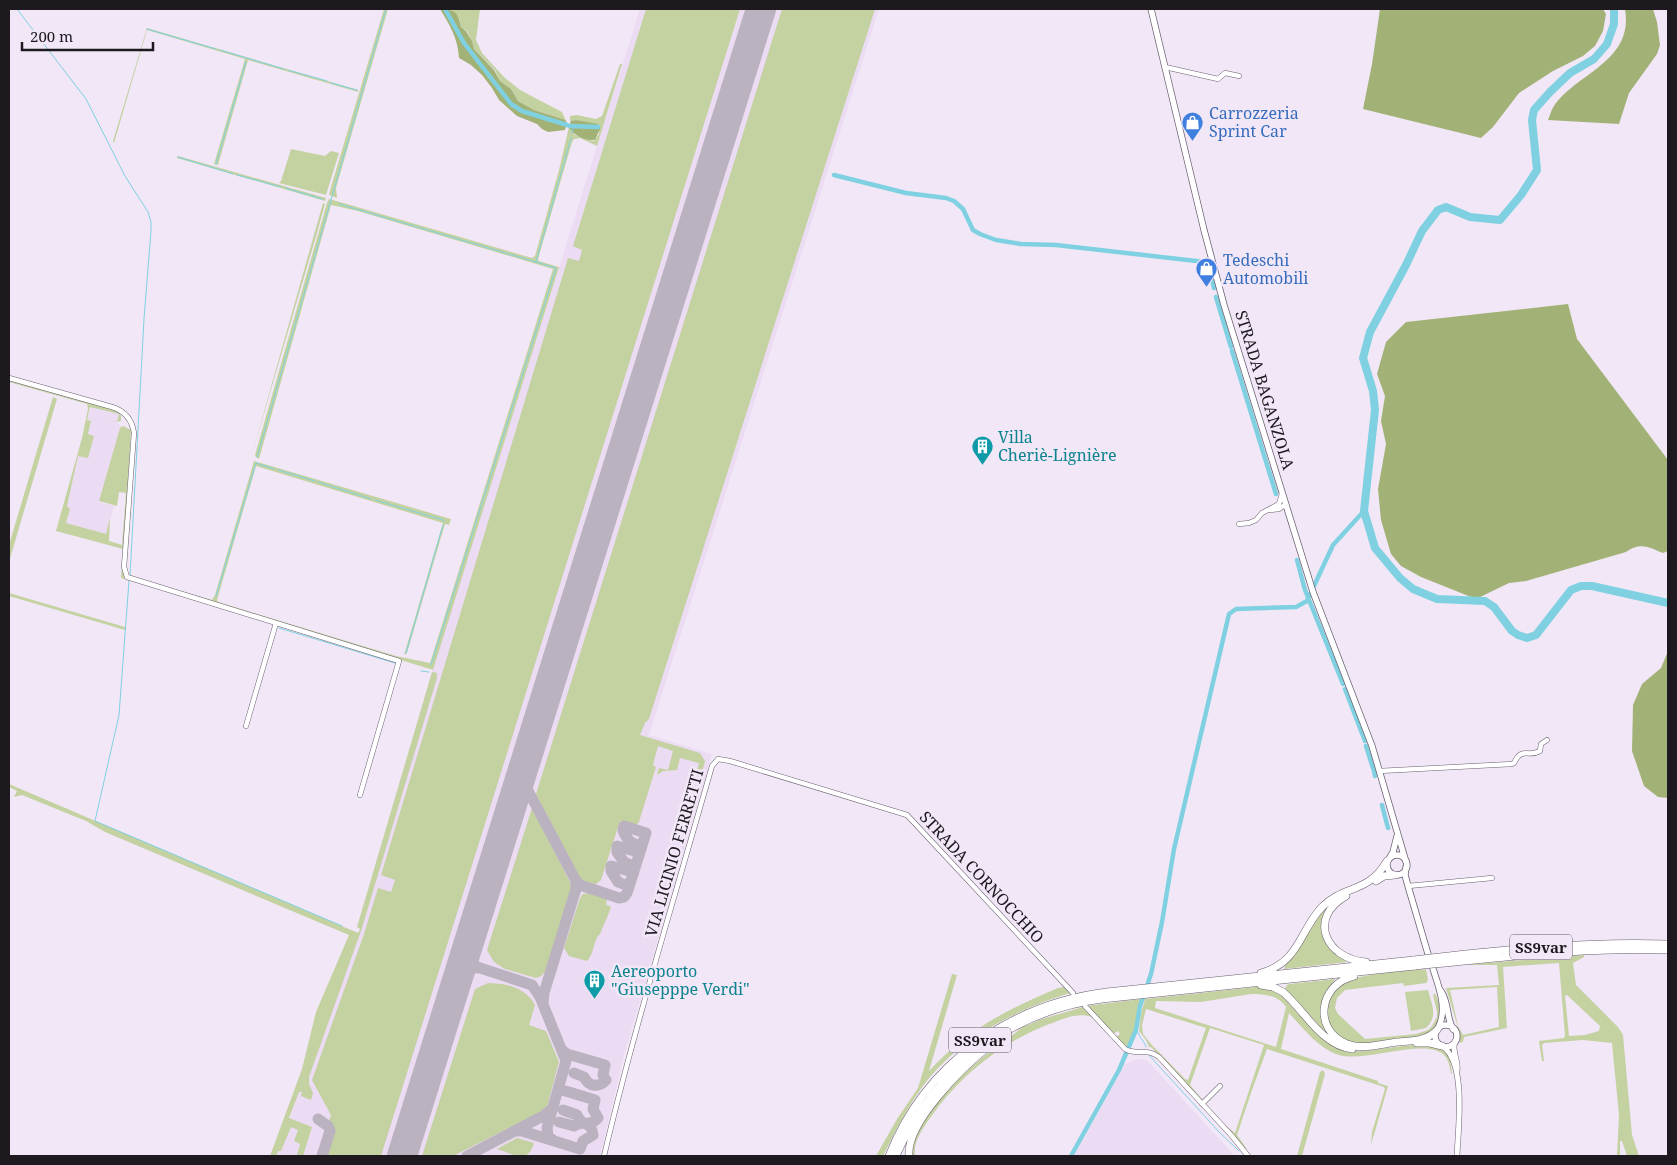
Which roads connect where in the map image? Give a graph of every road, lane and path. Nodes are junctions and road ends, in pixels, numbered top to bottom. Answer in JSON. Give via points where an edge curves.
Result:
{"nodes":[{"id":1,"x":1151,"y":9,"type":"edge"},
{"id":2,"x":1165,"y":67,"type":"junction"},
{"id":3,"x":1239,"y":76,"type":"dead end"},
{"id":4,"x":9,"y":378,"type":"edge"},
{"id":5,"x":1282,"y":492,"type":"junction"},
{"id":6,"x":1286,"y":504,"type":"junction"},
{"id":7,"x":1276,"y":507,"type":"junction"},
{"id":8,"x":1290,"y":516,"type":"junction"},
{"id":9,"x":1239,"y":524,"type":"dead end"},
{"id":10,"x":276,"y":624,"type":"junction"},
{"id":11,"x":246,"y":726,"type":"dead end"},
{"id":12,"x":1547,"y":740,"type":"dead end"},
{"id":13,"x":716,"y":760,"type":"joint"},
{"id":14,"x":1379,"y":771,"type":"junction"},
{"id":15,"x":360,"y":795,"type":"dead end"},
{"id":16,"x":1398,"y":836,"type":"junction"},
{"id":17,"x":1388,"y":860,"type":"junction"},
{"id":18,"x":1406,"y":865,"type":"junction"},
{"id":19,"x":1395,"y":875,"type":"junction"},
{"id":20,"x":1492,"y":878,"type":"dead end"},
{"id":21,"x":1408,"y":886,"type":"junction"},
{"id":22,"x":1668,"y":944,"type":"edge"},
{"id":23,"x":1668,"y":950,"type":"edge"},
{"id":24,"x":1428,"y":954,"type":"dead end"},
{"id":25,"x":1412,"y":962,"type":"junction"},
{"id":26,"x":1401,"y":968,"type":"junction"},
{"id":27,"x":1433,"y":969,"type":"dead end"},
{"id":28,"x":1203,"y":982,"type":"junction"},
{"id":29,"x":1231,"y":985,"type":"junction"},
{"id":30,"x":1172,"y":988,"type":"junction"},
{"id":31,"x":1440,"y":989,"type":"junction"},
{"id":32,"x":1073,"y":993,"type":"dead end"},
{"id":33,"x":1119,"y":994,"type":"junction"},
{"id":34,"x":1085,"y":1006,"type":"dead end"},
{"id":35,"x":1020,"y":1024,"type":"junction"},
{"id":36,"x":1453,"y":1029,"type":"junction"},
{"id":37,"x":1437,"y":1030,"type":"junction"},
{"id":38,"x":1455,"y":1041,"type":"junction"},
{"id":39,"x":1442,"y":1046,"type":"junction"},
{"id":40,"x":1457,"y":1074,"type":"junction"},
{"id":41,"x":1220,"y":1086,"type":"dead end"},
{"id":42,"x":1202,"y":1104,"type":"junction"},
{"id":43,"x":1244,"y":1153,"type":"edge"},
{"id":44,"x":604,"y":1156,"type":"edge"},
{"id":45,"x":887,"y":1156,"type":"edge"},
{"id":46,"x":896,"y":1156,"type":"edge"},
{"id":47,"x":908,"y":1156,"type":"edge"},
{"id":48,"x":1248,"y":1156,"type":"edge"},
{"id":49,"x":1457,"y":1156,"type":"edge"}],
"edges":[{"from":1,"to":2,"type":"main road","name":"STRADA BAGANZOLA"},
{"from":2,"to":3,"type":"street","via":[[1218,79],[1225,73]]},
{"from":2,"to":5,"type":"main road","name":"STRADA BAGANZOLA","via":[[1218,283]]},
{"from":4,"to":10,"type":"street","via":[[112,407],[130,420],[134,433],[124,570],[130,579]]},
{"from":5,"to":6,"type":"main road","name":"STRADA BAGANZOLA"},
{"from":5,"to":7,"type":"street"},
{"from":6,"to":7,"type":"street","via":[[1282,508]]},
{"from":6,"to":8,"type":"main road","name":"STRADA BAGANZOLA"},
{"from":7,"to":8,"type":"street"},
{"from":7,"to":9,"type":"street","via":[[1256,520]]},
{"from":8,"to":14,"type":"main road","name":"STRADA BAGANZOLA","via":[[1313,591],[1370,739]]},
{"from":10,"to":11,"type":"street"},
{"from":10,"to":15,"type":"street","via":[[399,661]]},
{"from":12,"to":14,"type":"street","via":[[1541,744],[1540,751],[1523,752],[1512,764]]},
{"from":13,"to":32,"type":"street","name":"STRADA CORNOCCHIO","via":[[730,761],[907,815]]},
{"from":13,"to":44,"type":"street","name":"VIA LICINIO FERRETTI","via":[[626,1063]]},
{"from":14,"to":16,"type":"main road","name":"STRADA BAGANZOLA"},
{"from":16,"to":17,"type":"main road"},
{"from":16,"to":18,"type":"main road","name":"STRADA BAGANZOLA"},
{"from":17,"to":18,"type":"main road","via":[[1395,855],[1400,856]]},
{"from":17,"to":19,"type":"main road","via":[[1388,870]]},
{"from":17,"to":28,"type":"highway","via":[[1371,881],[1323,906],[1294,952],[1279,965],[1260,973]]},
{"from":18,"to":19,"type":"main road","via":[[1401,874]]},
{"from":18,"to":21,"type":"main road","name":"STRADA BAGANZOLA"},
{"from":19,"to":21,"type":"main road"},
{"from":19,"to":25,"type":"highway","via":[[1383,877],[1338,902],[1327,916],[1325,931],[1333,948],[1348,958],[1365,962],[1395,959]]},
{"from":20,"to":21,"type":"street"},
{"from":21,"to":24,"type":"main road","name":"STRADA BAGANZOLA"},
{"from":22,"to":25,"type":"highway","number":"SS9var","bridge":true,"via":[[1556,946]]},
{"from":23,"to":25,"type":"highway","number":"SS9var","bridge":true,"via":[[1557,952]]},
{"from":25,"to":26,"type":"highway","number":"SS9var"},
{"from":25,"to":28,"type":"highway","number":"SS9var"},
{"from":26,"to":29,"type":"highway","number":"SS9var"},
{"from":26,"to":37,"type":"highway","via":[[1352,976],[1337,983],[1324,1005],[1329,1029],[1341,1041],[1361,1046],[1417,1040]]},
{"from":27,"to":31,"type":"main road"},
{"from":28,"to":30,"type":"highway","number":"SS9var"},
{"from":29,"to":30,"type":"highway","number":"SS9var"},
{"from":29,"to":39,"type":"highway","via":[[1264,985],[1280,991],[1326,1038],[1340,1046],[1352,1049],[1424,1043]]},
{"from":30,"to":33,"type":"highway","number":"SS9var"},
{"from":31,"to":36,"type":"main road"},
{"from":31,"to":37,"type":"main road","via":[[1443,1013]]},
{"from":33,"to":35,"type":"highway","number":"SS9var","via":[[1064,1006]]},
{"from":33,"to":45,"type":"highway","number":"SS9var","via":[[1078,996],[1051,1004],[1024,1014],[972,1046],[930,1086],[898,1129]]},
{"from":34,"to":42,"type":"street","via":[[1125,1050],[1152,1052],[1159,1057]]},
{"from":35,"to":46,"type":"highway","number":"SS9var","via":[[982,1046],[945,1079],[918,1114]]},
{"from":35,"to":47,"type":"highway","via":[[981,1053],[942,1091],[912,1136]]},
{"from":36,"to":37,"type":"main road","via":[[1445,1026]]},
{"from":36,"to":38,"type":"main road"},
{"from":37,"to":39,"type":"main road","via":[[1436,1040]]},
{"from":38,"to":39,"type":"main road","via":[[1448,1047]]},
{"from":38,"to":40,"type":"street"},
{"from":39,"to":40,"type":"street","via":[[1450,1054]]},
{"from":40,"to":49,"type":"street"},
{"from":41,"to":42,"type":"street"},
{"from":42,"to":43,"type":"street"},
{"from":43,"to":48,"type":"street"}]}
